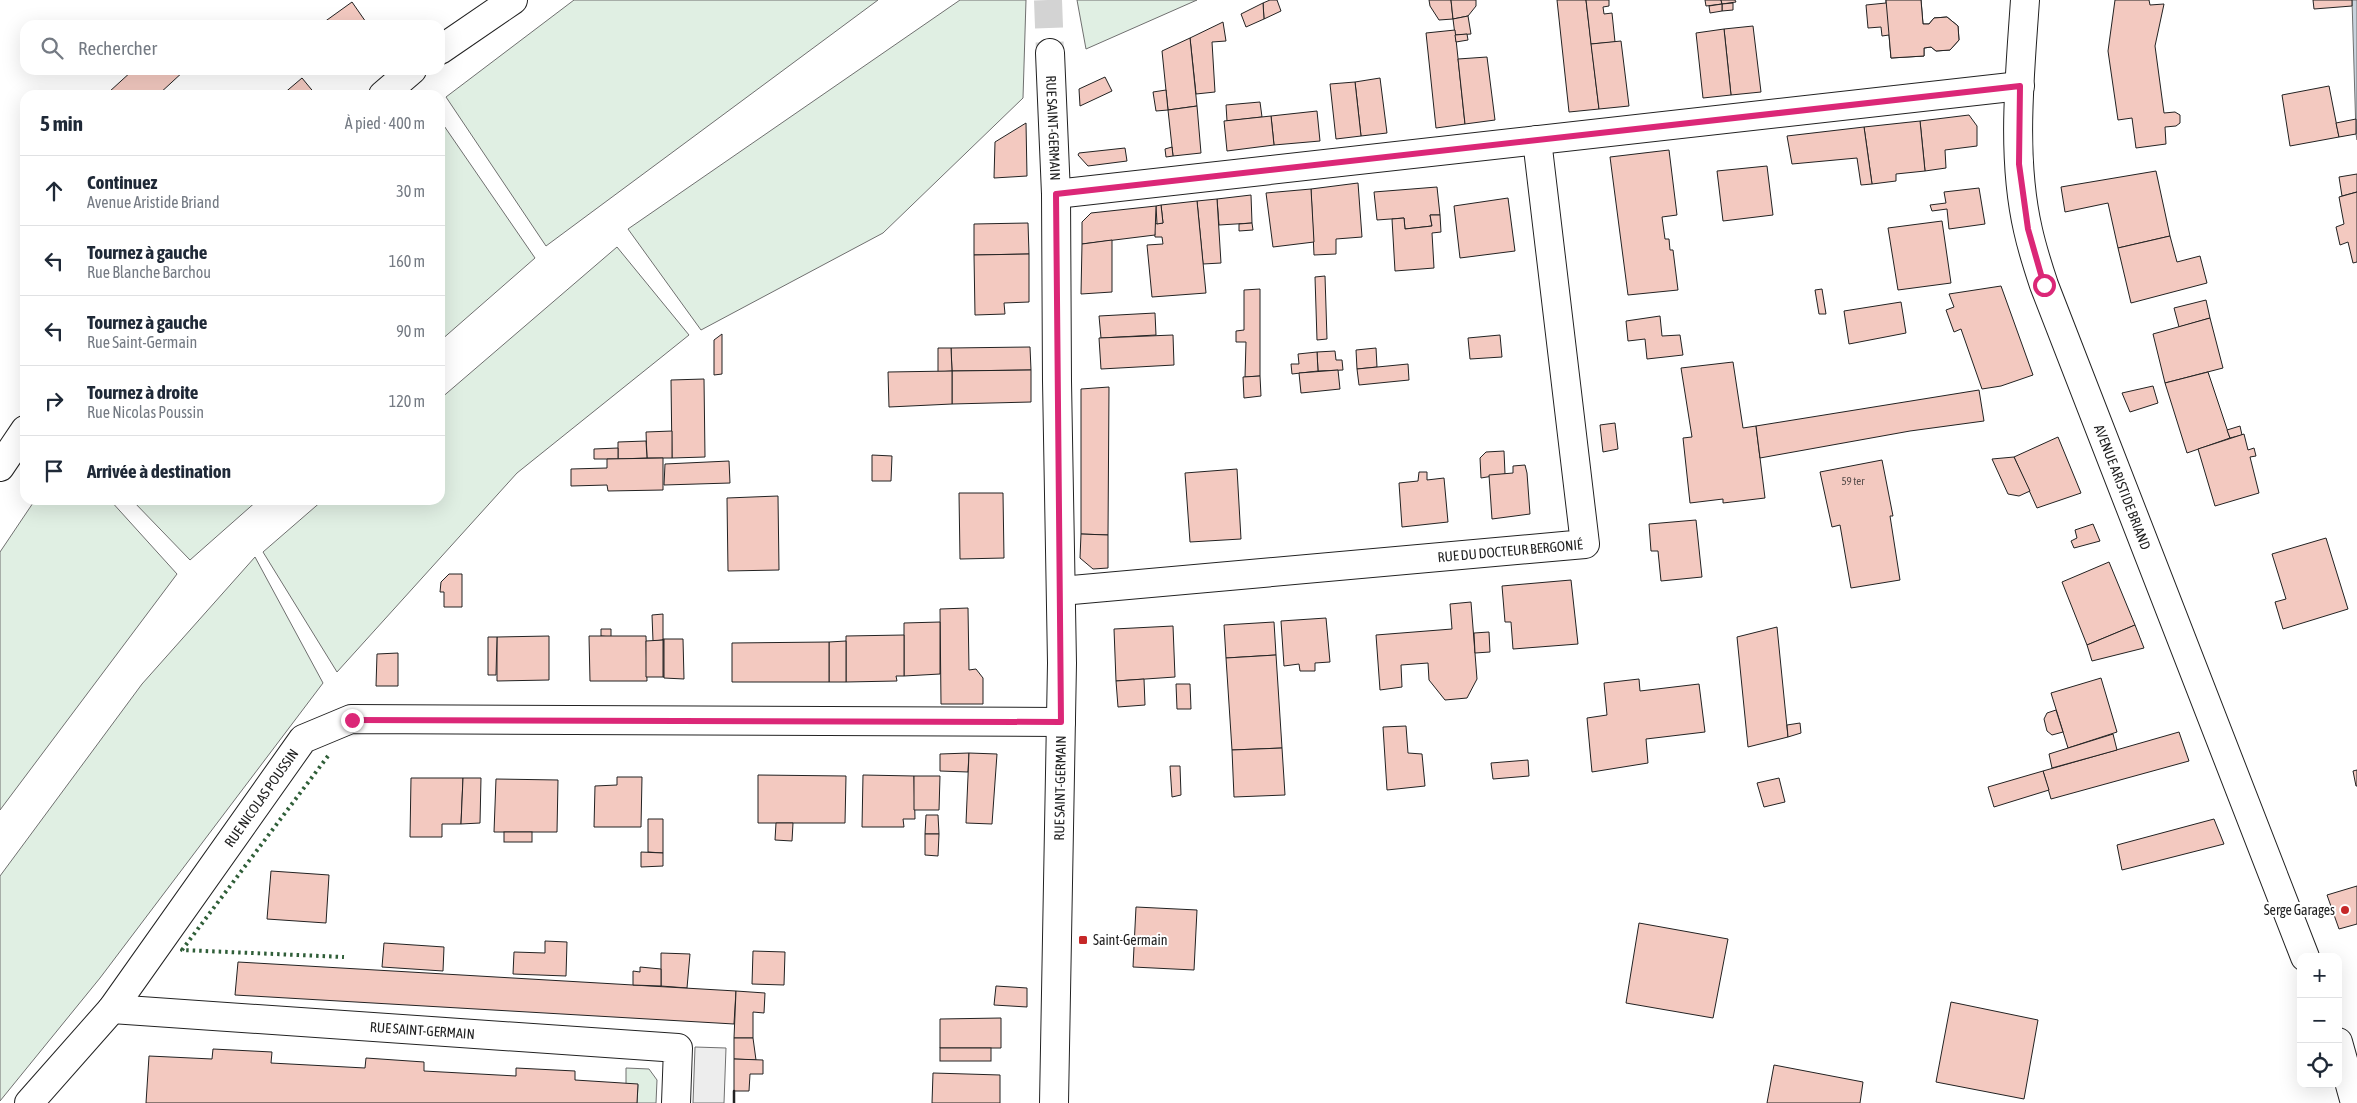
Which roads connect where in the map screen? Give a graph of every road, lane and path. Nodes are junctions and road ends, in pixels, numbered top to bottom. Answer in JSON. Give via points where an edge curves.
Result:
{"nodes":[{"id":1,"x":513,"y":0,"type":"edge"},
{"id":2,"x":2025,"y":0,"type":"edge"},
{"id":3,"x":445,"y":47,"type":"edge"},
{"id":4,"x":1050,"y":52,"type":"tunnel mouth"},
{"id":5,"x":406,"y":75,"type":"edge"},
{"id":6,"x":2020,"y":86,"type":"junction"},
{"id":7,"x":389,"y":90,"type":"edge"},
{"id":8,"x":1536,"y":140,"type":"junction"},
{"id":9,"x":1056,"y":194,"type":"junction"},
{"id":10,"x":20,"y":437,"type":"edge"},
{"id":11,"x":0,"y":467,"type":"edge"},
{"id":12,"x":1061,"y":591,"type":"junction"},
{"id":13,"x":1061,"y":722,"type":"junction"},
{"id":14,"x":2303,"y":953,"type":"edge"},
{"id":15,"x":112,"y":1009,"type":"junction"},
{"id":16,"x":2338,"y":1043,"type":"edge"},
{"id":17,"x":29,"y":1103,"type":"edge"},
{"id":18,"x":676,"y":1103,"type":"edge"},
{"id":19,"x":1054,"y":1103,"type":"edge"},
{"id":20,"x":2355,"y":1103,"type":"edge"}],
"edges":[{"from":1,"to":3,"type":"street"},
{"from":2,"to":6,"type":"street","name":"AVENUE ARISTIDE BRIAND"},
{"from":4,"to":9,"type":"street","name":"RUE SAINT-GERMAIN"},
{"from":5,"to":7,"type":"street"},
{"from":6,"to":8,"type":"street"},
{"from":6,"to":14,"type":"street","name":"AVENUE ARISTIDE BRIAND","via":[[2019,164],[2028,229],[2044,285]]},
{"from":8,"to":9,"type":"street"},
{"from":8,"to":12,"type":"street","name":"RUE DU DOCTEUR BERGONIÉ","via":[[1585,544]]},
{"from":9,"to":12,"type":"street","name":"RUE SAINT-GERMAIN"},
{"from":10,"to":11,"type":"street"},
{"from":12,"to":13,"type":"street","name":"RUE SAINT-GERMAIN"},
{"from":13,"to":15,"type":"street","name":"RUE NICOLAS POUSSIN","via":[[352,720],[303,739]]},
{"from":13,"to":19,"type":"street","name":"RUE SAINT-GERMAIN"},
{"from":15,"to":17,"type":"street","name":"RUE NICOLAS POUSSIN"},
{"from":15,"to":18,"type":"street","name":"RUE SAINT-GERMAIN","via":[[678,1048]]},
{"from":16,"to":20,"type":"street"}]}
